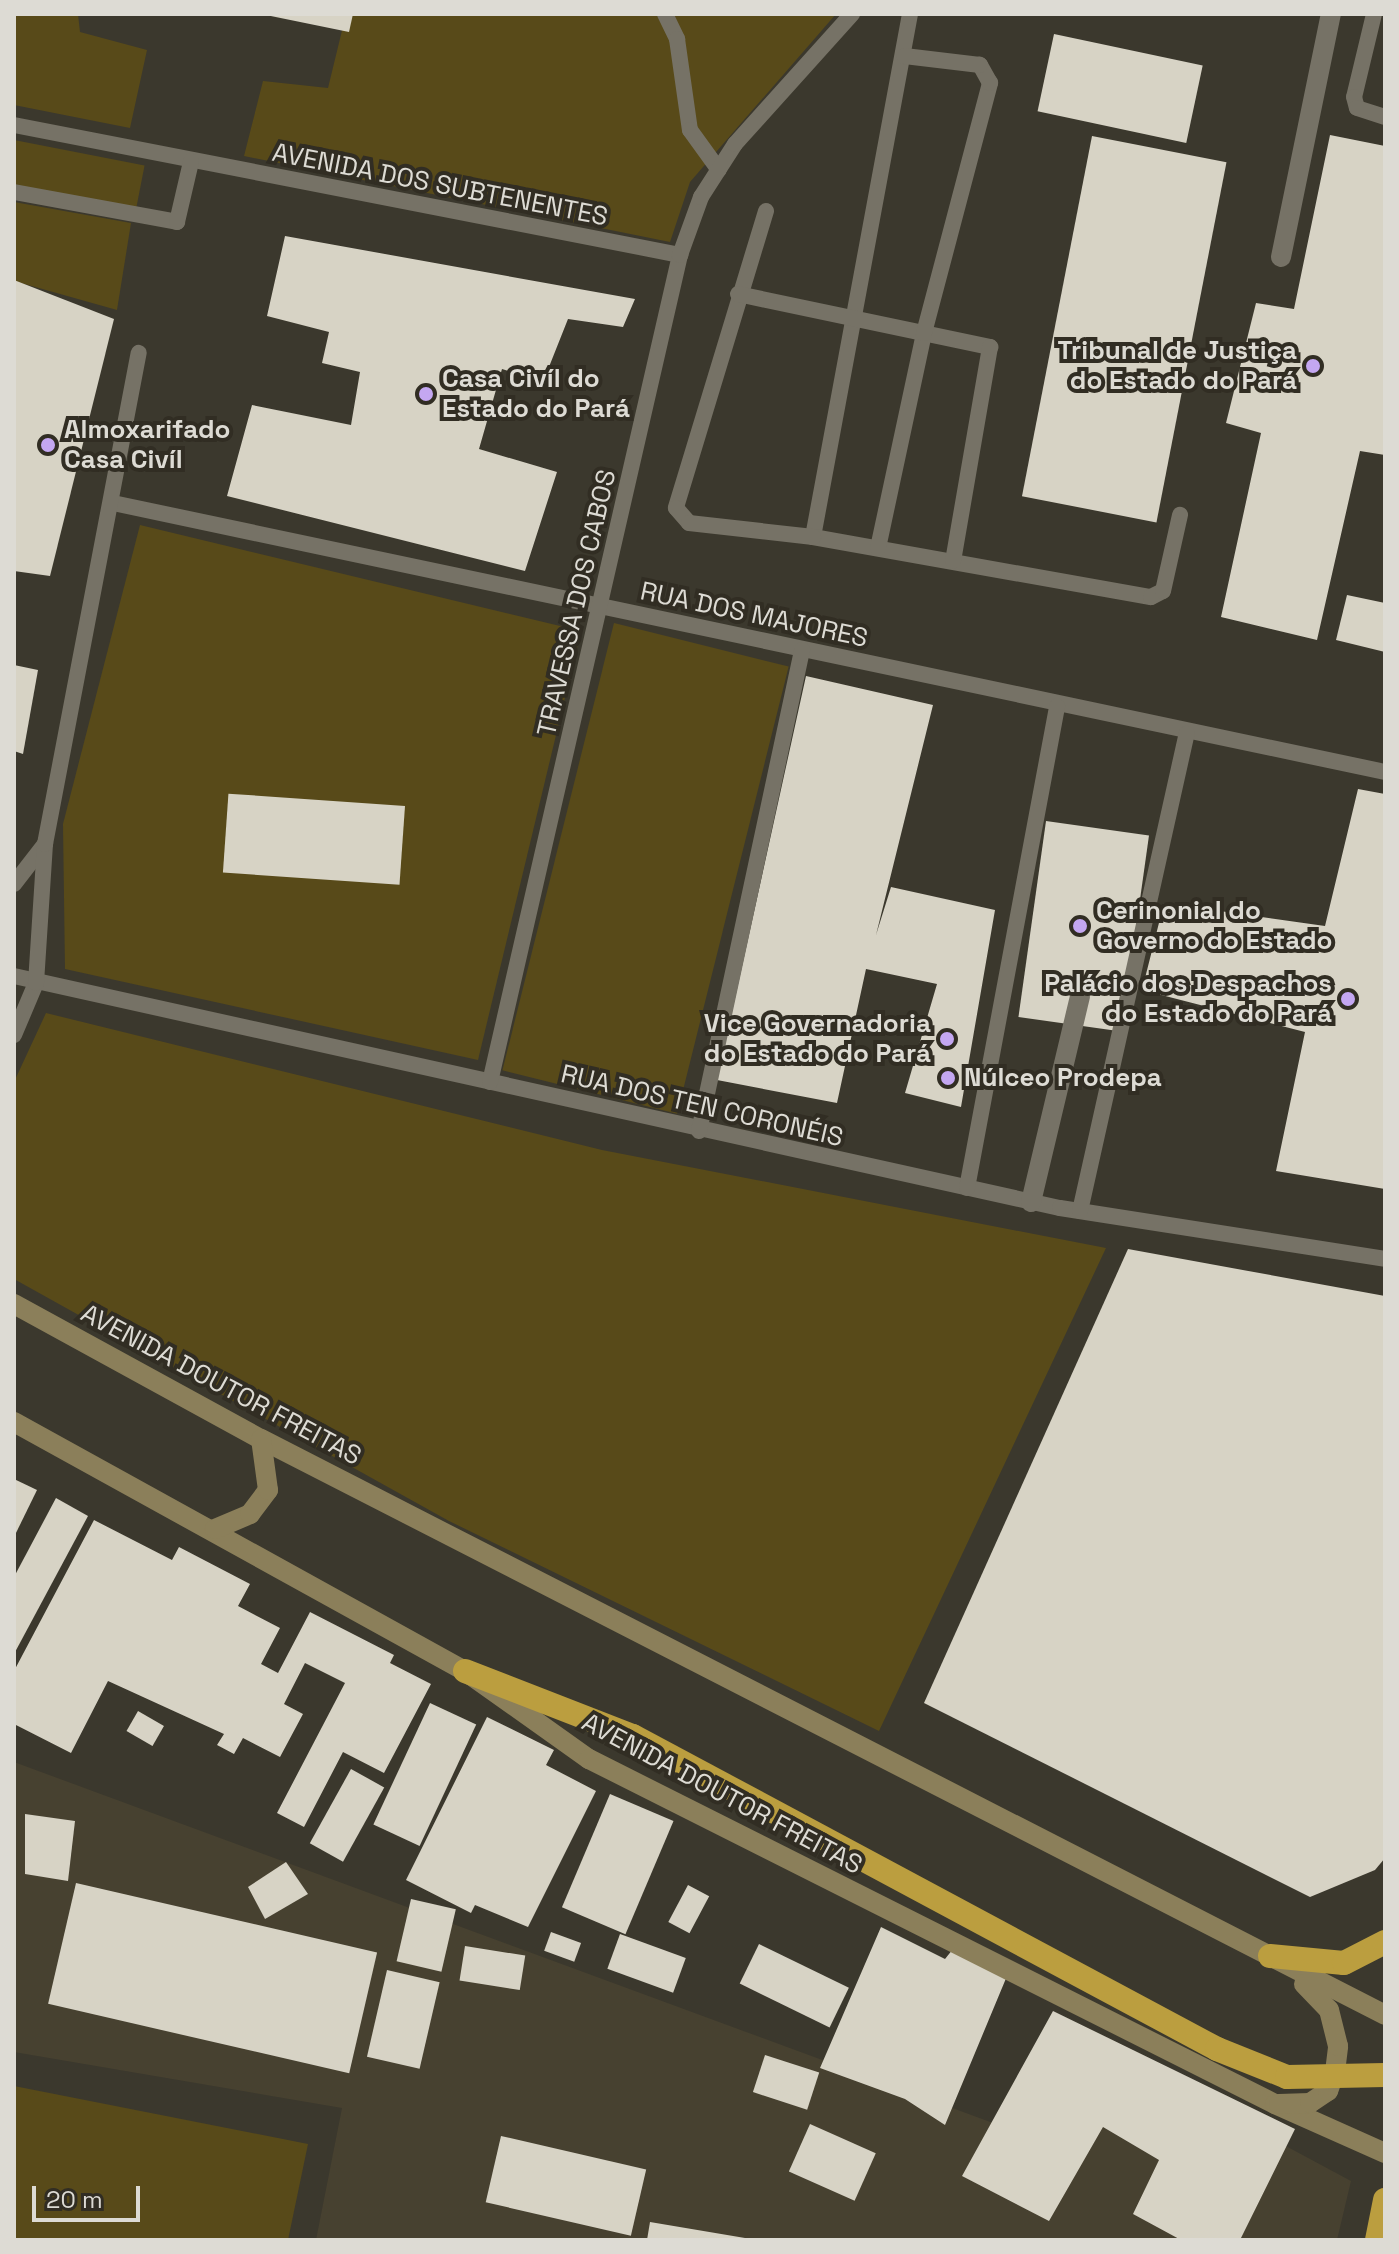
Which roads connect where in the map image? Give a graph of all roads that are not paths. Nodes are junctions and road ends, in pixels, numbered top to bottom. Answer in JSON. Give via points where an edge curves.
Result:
{"nodes":[{"id":1,"x":665,"y":14,"type":"edge"},
{"id":2,"x":852,"y":14,"type":"edge"},
{"id":3,"x":910,"y":14,"type":"edge"},
{"id":4,"x":1331,"y":14,"type":"edge"},
{"id":5,"x":1374,"y":14,"type":"edge"},
{"id":6,"x":905,"y":56,"type":"junction"},
{"id":7,"x":1385,"y":117,"type":"edge"},
{"id":8,"x":14,"y":125,"type":"edge"},
{"id":9,"x":191,"y":162,"type":"junction"},
{"id":10,"x":719,"y":170,"type":"junction"},
{"id":11,"x":14,"y":192,"type":"edge"},
{"id":12,"x":766,"y":211,"type":"dead end"},
{"id":13,"x":680,"y":255,"type":"junction"},
{"id":14,"x":1281,"y":257,"type":"dead end"},
{"id":15,"x":738,"y":294,"type":"junction"},
{"id":16,"x":853,"y":318,"type":"junction"},
{"id":17,"x":924,"y":333,"type":"junction"},
{"id":18,"x":139,"y":353,"type":"dead end"},
{"id":19,"x":113,"y":503,"type":"junction"},
{"id":20,"x":1180,"y":515,"type":"dead end"},
{"id":21,"x":813,"y":537,"type":"junction"},
{"id":22,"x":878,"y":548,"type":"junction"},
{"id":23,"x":953,"y":561,"type":"junction"},
{"id":24,"x":602,"y":608,"type":"junction"},
{"id":25,"x":802,"y":650,"type":"junction"},
{"id":26,"x":1057,"y":706,"type":"junction"},
{"id":27,"x":1187,"y":734,"type":"junction"},
{"id":28,"x":1385,"y":772,"type":"edge"},
{"id":29,"x":45,"y":844,"type":"junction"},
{"id":30,"x":14,"y":884,"type":"edge"},
{"id":31,"x":14,"y":976,"type":"edge"},
{"id":32,"x":36,"y":983,"type":"junction"},
{"id":33,"x":1080,"y":997,"type":"dead end"},
{"id":34,"x":14,"y":1035,"type":"edge"},
{"id":35,"x":490,"y":1082,"type":"junction"},
{"id":36,"x":699,"y":1131,"type":"junction"},
{"id":37,"x":967,"y":1188,"type":"junction"},
{"id":38,"x":1031,"y":1202,"type":"junction"},
{"id":39,"x":1080,"y":1211,"type":"junction"},
{"id":40,"x":1385,"y":1259,"type":"edge"},
{"id":41,"x":14,"y":1304,"type":"edge"},
{"id":42,"x":14,"y":1422,"type":"edge"},
{"id":43,"x":261,"y":1439,"type":"junction"},
{"id":44,"x":215,"y":1529,"type":"junction"},
{"id":45,"x":465,"y":1671,"type":"junction"},
{"id":46,"x":1385,"y":1942,"type":"edge"},
{"id":47,"x":1280,"y":1963,"type":"junction"},
{"id":48,"x":1385,"y":2015,"type":"edge"},
{"id":49,"x":1385,"y":2075,"type":"edge"},
{"id":50,"x":1275,"y":2104,"type":"junction"},
{"id":51,"x":1385,"y":2153,"type":"edge"},
{"id":52,"x":1385,"y":2200,"type":"edge"},
{"id":53,"x":1377,"y":2240,"type":"edge"}],
"edges":[{"from":1,"to":10,"type":"lane","via":[[677,39],[690,130]]},
{"from":2,"to":10,"type":"lane","name":"TRAVESSA DOS CABOS","via":[[735,144]]},
{"from":3,"to":6,"type":"lane"},
{"from":4,"to":14,"type":"street"},
{"from":5,"to":7,"type":"lane","via":[[1354,97],[1357,108]]},
{"from":6,"to":16,"type":"lane"},
{"from":6,"to":17,"type":"lane","via":[[980,65],[990,76]]},
{"from":8,"to":9,"type":"lane","name":"AVENIDA DOS SUBTENENTES"},
{"from":9,"to":11,"type":"lane","via":[[177,222]]},
{"from":9,"to":13,"type":"lane","name":"AVENIDA DOS SUBTENENTES"},
{"from":10,"to":13,"type":"lane","name":"TRAVESSA DOS CABOS","via":[[701,197]]},
{"from":12,"to":15,"type":"lane"},
{"from":13,"to":24,"type":"lane","name":"TRAVESSA DOS CABOS"},
{"from":15,"to":16,"type":"lane"},
{"from":15,"to":21,"type":"lane","via":[[676,508],[689,523]]},
{"from":16,"to":17,"type":"lane"},
{"from":16,"to":21,"type":"lane"},
{"from":17,"to":22,"type":"lane"},
{"from":17,"to":23,"type":"lane","via":[[987,345],[993,356]]},
{"from":18,"to":19,"type":"lane"},
{"from":19,"to":24,"type":"lane","name":"RUA DOS MAJORES"},
{"from":19,"to":29,"type":"lane"},
{"from":20,"to":23,"type":"lane","via":[[1156,597]]},
{"from":21,"to":22,"type":"lane"},
{"from":22,"to":23,"type":"lane"},
{"from":24,"to":25,"type":"lane","name":"RUA DOS MAJORES"},
{"from":24,"to":35,"type":"lane","name":"TRAVESSA DOS CABOS"},
{"from":25,"to":26,"type":"lane","name":"RUA DOS MAJORES"},
{"from":25,"to":36,"type":"lane"},
{"from":26,"to":27,"type":"lane","name":"RUA DOS MAJORES"},
{"from":26,"to":37,"type":"lane"},
{"from":27,"to":28,"type":"lane","name":"RUA DOS MAJORES"},
{"from":27,"to":39,"type":"lane"},
{"from":29,"to":30,"type":"lane"},
{"from":29,"to":32,"type":"lane"},
{"from":31,"to":32,"type":"lane","name":"RUA DOS TEN CORONÉIS"},
{"from":32,"to":34,"type":"lane"},
{"from":32,"to":35,"type":"lane","name":"RUA DOS TEN CORONÉIS"},
{"from":33,"to":38,"type":"street"},
{"from":35,"to":36,"type":"lane","name":"RUA DOS TEN CORONÉIS"},
{"from":36,"to":37,"type":"lane","name":"RUA DOS TEN CORONÉIS"},
{"from":37,"to":38,"type":"lane","name":"RUA DOS TEN CORONÉIS"},
{"from":38,"to":39,"type":"lane","name":"RUA DOS TEN CORONÉIS"},
{"from":39,"to":40,"type":"lane","name":"RUA DOS TEN CORONÉIS"},
{"from":41,"to":43,"type":"main road","name":"AVENIDA DOUTOR FREITAS"},
{"from":42,"to":44,"type":"main road","name":"AVENIDA DOUTOR FREITAS"},
{"from":43,"to":44,"type":"main road","via":[[268,1490],[250,1514]]},
{"from":43,"to":47,"type":"main road","name":"AVENIDA DOUTOR FREITAS"},
{"from":44,"to":45,"type":"main road","name":"AVENIDA DOUTOR FREITAS"},
{"from":45,"to":49,"type":"highway","via":[[633,1736],[1217,2049],[1287,2077]]},
{"from":45,"to":50,"type":"main road","name":"AVENIDA DOUTOR FREITAS","via":[[589,1759]]},
{"from":46,"to":47,"type":"highway","via":[[1344,1963]]},
{"from":47,"to":48,"type":"main road","name":"AVENIDA DOUTOR FREITAS"},
{"from":47,"to":50,"type":"main road","via":[[1329,2010],[1338,2046],[1328,2091],[1310,2103]]},
{"from":50,"to":51,"type":"main road","name":"AVENIDA DOUTOR FREITAS"},
{"from":52,"to":53,"type":"highway"}]}
